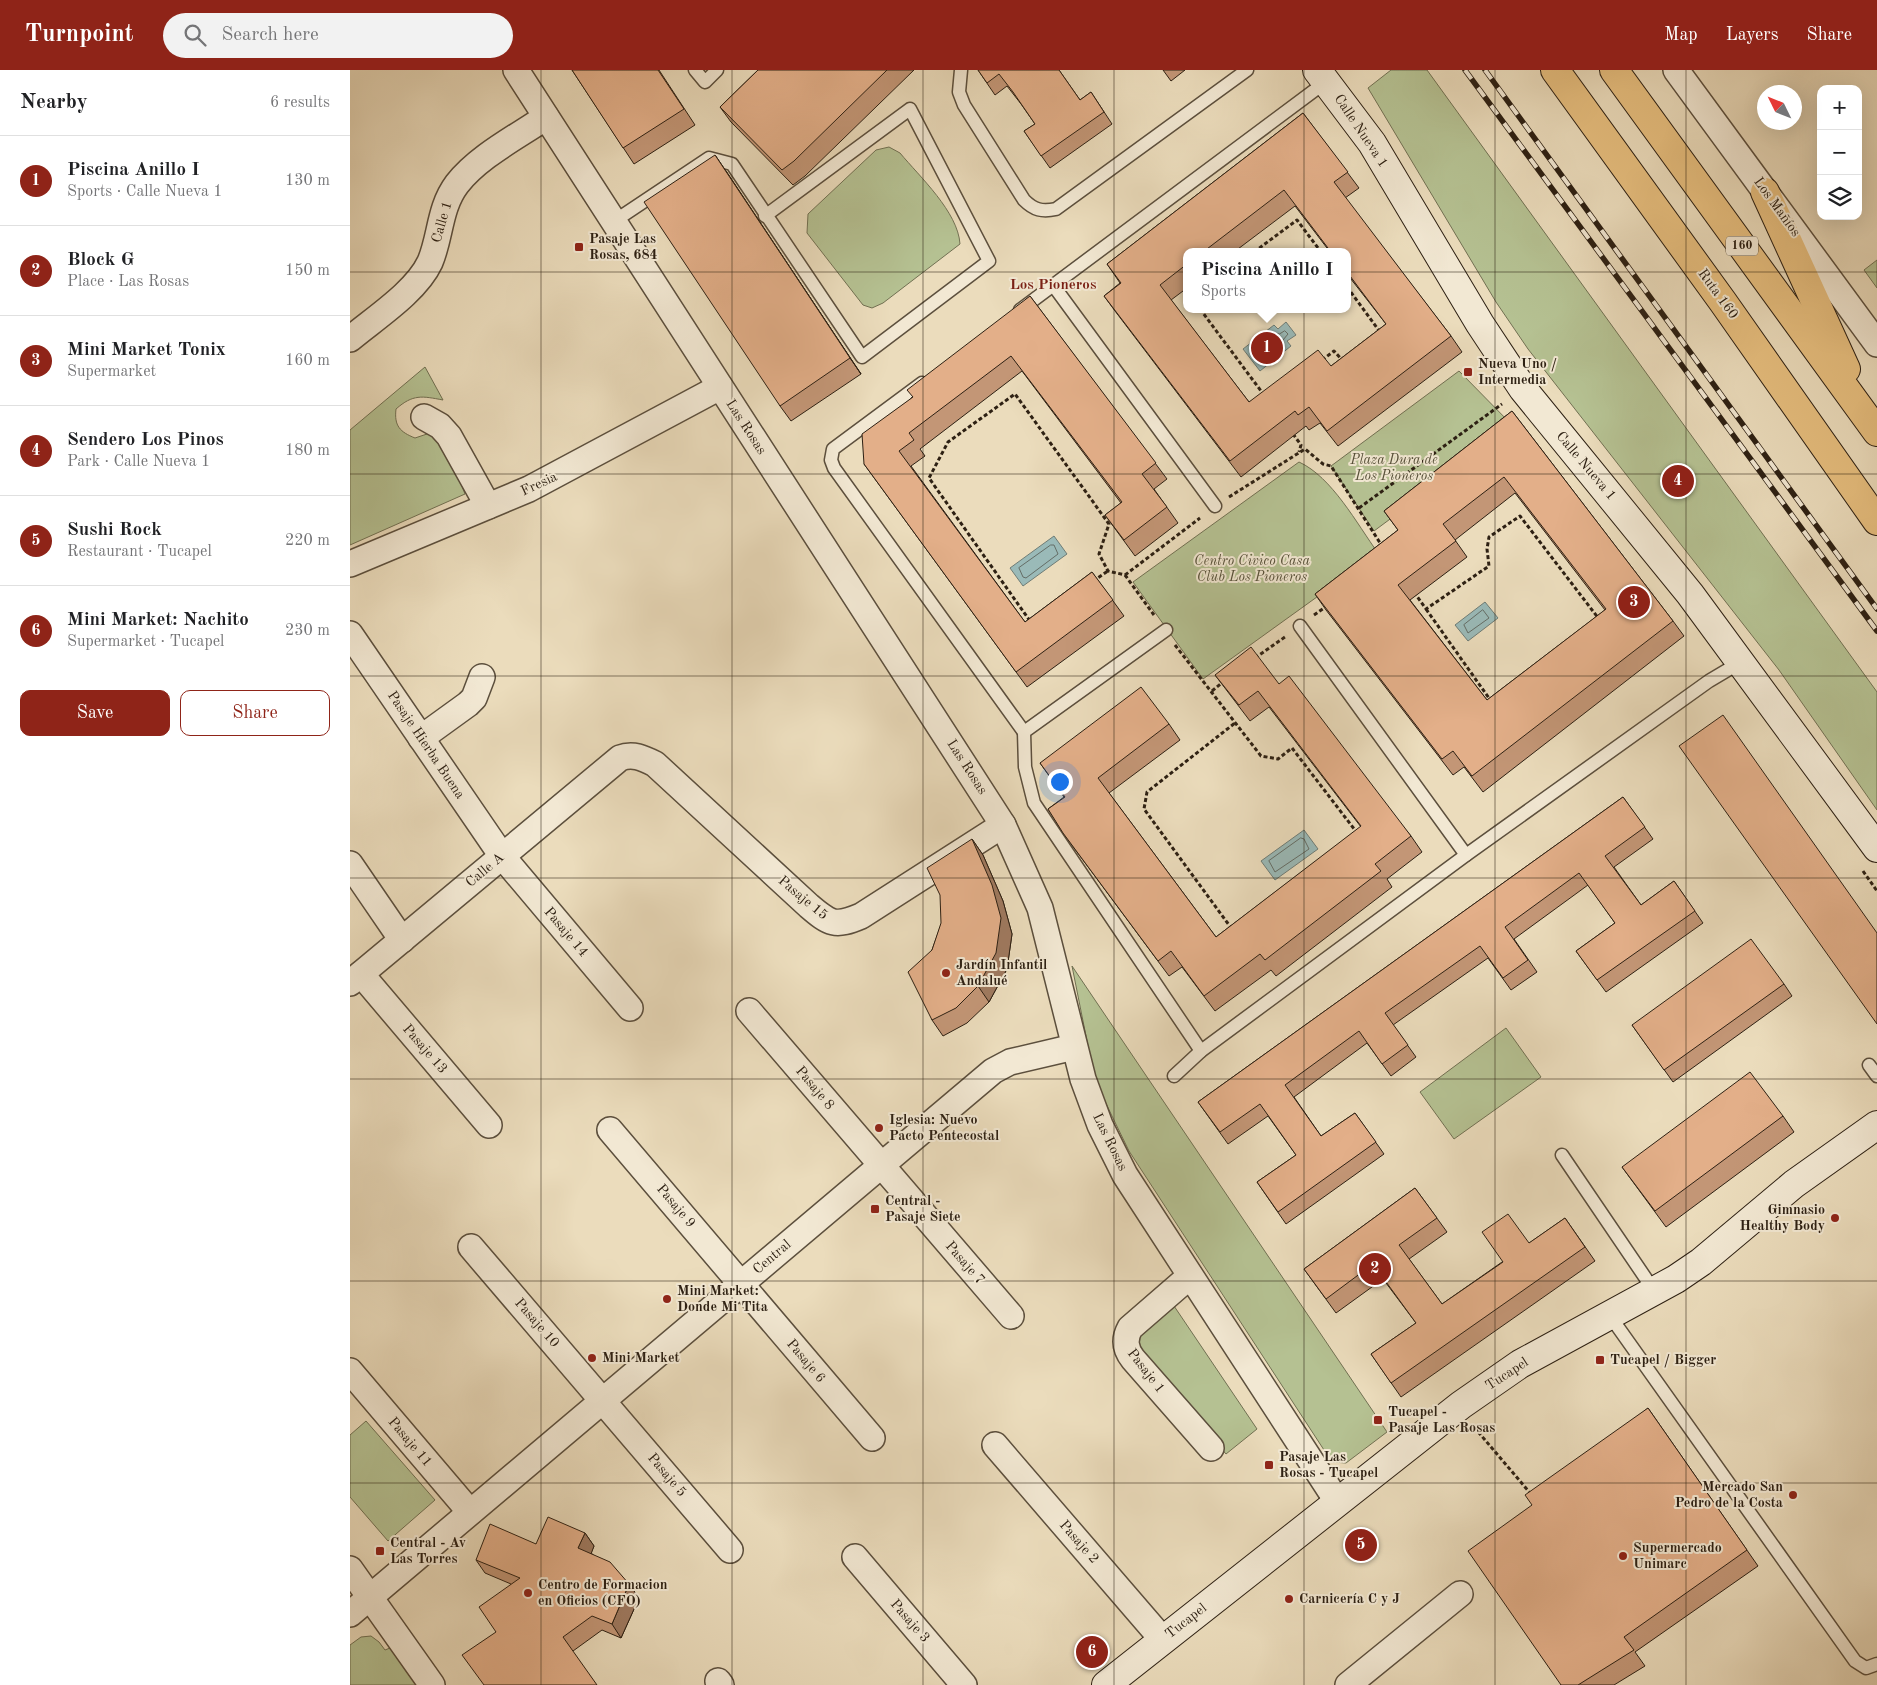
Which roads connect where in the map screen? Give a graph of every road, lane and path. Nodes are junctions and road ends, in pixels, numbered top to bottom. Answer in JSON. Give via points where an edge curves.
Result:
{"nodes":[{"id":1,"x":516,"y":70,"type":"edge"},
{"id":2,"x":695,"y":70,"type":"edge"},
{"id":3,"x":717,"y":70,"type":"edge"},
{"id":4,"x":961,"y":70,"type":"edge"},
{"id":5,"x":1247,"y":70,"type":"edge"},
{"id":6,"x":1555,"y":70,"type":"edge"},
{"id":7,"x":1614,"y":70,"type":"edge"},
{"id":8,"x":1676,"y":70,"type":"edge"},
{"id":9,"x":1322,"y":76,"type":"edge"},
{"id":10,"x":546,"y":117,"type":"junction"},
{"id":11,"x":1766,"y":192,"type":"junction"},
{"id":12,"x":765,"y":216,"type":"junction"},
{"id":13,"x":613,"y":222,"type":"junction"},
{"id":14,"x":1259,"y":248,"type":"edge"},
{"id":15,"x":1318,"y":248,"type":"edge"},
{"id":16,"x":1053,"y":285,"type":"junction"},
{"id":17,"x":1351,"y":292,"type":"edge"},
{"id":18,"x":1203,"y":313,"type":"edge"},
{"id":19,"x":1006,"y":320,"type":"edge"},
{"id":20,"x":1383,"y":336,"type":"edge"},
{"id":21,"x":350,"y":339,"type":"edge"},
{"id":22,"x":1877,"y":344,"type":"edge"},
{"id":23,"x":1319,"y":362,"type":"edge"},
{"id":24,"x":1346,"y":364,"type":"edge"},
{"id":25,"x":935,"y":373,"type":"edge"},
{"id":26,"x":720,"y":387,"type":"junction"},
{"id":27,"x":1267,"y":399,"type":"edge"},
{"id":28,"x":1487,"y":415,"type":"dead end"},
{"id":29,"x":424,"y":417,"type":"dead end"},
{"id":30,"x":1874,"y":427,"type":"edge"},
{"id":31,"x":1290,"y":430,"type":"edge"},
{"id":32,"x":1299,"y":453,"type":"junction"},
{"id":33,"x":488,"y":506,"type":"junction"},
{"id":34,"x":1215,"y":506,"type":"junction"},
{"id":35,"x":1359,"y":508,"type":"junction"},
{"id":36,"x":1877,"y":521,"type":"edge"},
{"id":37,"x":1385,"y":551,"type":"edge"},
{"id":38,"x":350,"y":564,"type":"edge"},
{"id":39,"x":1108,"y":571,"type":"junction"},
{"id":40,"x":1085,"y":586,"type":"edge"},
{"id":41,"x":1410,"y":587,"type":"edge"},
{"id":42,"x":1329,"y":603,"type":"edge"},
{"id":43,"x":1426,"y":609,"type":"junction"},
{"id":44,"x":1032,"y":622,"type":"edge"},
{"id":45,"x":1604,"y":625,"type":"edge"},
{"id":46,"x":1300,"y":626,"type":"junction"},
{"id":47,"x":1166,"y":630,"type":"dead end"},
{"id":48,"x":350,"y":634,"type":"edge"},
{"id":49,"x":1741,"y":662,"type":"junction"},
{"id":50,"x":1247,"y":664,"type":"edge"},
{"id":51,"x":482,"y":677,"type":"dead end"},
{"id":52,"x":1226,"y":680,"type":"edge"},
{"id":53,"x":1492,"y":702,"type":"edge"},
{"id":54,"x":1235,"y":722,"type":"junction"},
{"id":55,"x":1024,"y":732,"type":"junction"},
{"id":56,"x":421,"y":738,"type":"junction"},
{"id":57,"x":620,"y":758,"type":"joint"},
{"id":58,"x":1003,"y":825,"type":"junction"},
{"id":59,"x":1360,"y":836,"type":"edge"},
{"id":60,"x":1877,"y":848,"type":"edge"},
{"id":61,"x":1466,"y":855,"type":"junction"},
{"id":62,"x":502,"y":856,"type":"junction"},
{"id":63,"x":350,"y":864,"type":"edge"},
{"id":64,"x":1237,"y":936,"type":"edge"},
{"id":65,"x":402,"y":940,"type":"junction"},
{"id":66,"x":355,"y":979,"type":"edge"},
{"id":67,"x":630,"y":1008,"type":"dead end"},
{"id":68,"x":749,"y":1011,"type":"dead end"},
{"id":69,"x":1074,"y":1047,"type":"junction"},
{"id":70,"x":1201,"y":1051,"type":"junction"},
{"id":71,"x":1868,"y":1064,"type":"dead end"},
{"id":72,"x":1174,"y":1076,"type":"dead end"},
{"id":73,"x":1877,"y":1076,"type":"edge"},
{"id":74,"x":489,"y":1124,"type":"dead end"},
{"id":75,"x":1877,"y":1125,"type":"edge"},
{"id":76,"x":610,"y":1130,"type":"dead end"},
{"id":77,"x":1562,"y":1155,"type":"dead end"},
{"id":78,"x":881,"y":1165,"type":"junction"},
{"id":79,"x":471,"y":1247,"type":"dead end"},
{"id":80,"x":1190,"y":1276,"type":"junction"},
{"id":81,"x":741,"y":1283,"type":"junction"},
{"id":82,"x":1655,"y":1292,"type":"junction"},
{"id":83,"x":1011,"y":1316,"type":"dead end"},
{"id":84,"x":1610,"y":1316,"type":"junction"},
{"id":85,"x":350,"y":1371,"type":"edge"},
{"id":86,"x":603,"y":1400,"type":"junction"},
{"id":87,"x":1461,"y":1404,"type":"junction"},
{"id":88,"x":872,"y":1438,"type":"dead end"},
{"id":89,"x":995,"y":1445,"type":"dead end"},
{"id":90,"x":1211,"y":1448,"type":"dead end"},
{"id":91,"x":1536,"y":1500,"type":"edge"},
{"id":92,"x":1337,"y":1501,"type":"junction"},
{"id":93,"x":470,"y":1512,"type":"junction"},
{"id":94,"x":730,"y":1550,"type":"dead end"},
{"id":95,"x":855,"y":1558,"type":"dead end"},
{"id":96,"x":350,"y":1570,"type":"edge"},
{"id":97,"x":1460,"y":1594,"type":"dead end"},
{"id":98,"x":370,"y":1598,"type":"junction"},
{"id":99,"x":350,"y":1614,"type":"edge"},
{"id":100,"x":1163,"y":1640,"type":"junction"},
{"id":101,"x":1877,"y":1664,"type":"edge"},
{"id":102,"x":432,"y":1685,"type":"edge"},
{"id":103,"x":964,"y":1685,"type":"edge"},
{"id":104,"x":1106,"y":1685,"type":"edge"},
{"id":105,"x":1348,"y":1685,"type":"edge"}],
"edges":[{"from":1,"to":10,"type":"street","name":"Las Rosas"},
{"from":2,"to":3,"type":"lane","via":[[705,82]]},
{"from":4,"to":5,"type":"lane","via":[[959,92],[964,105],[1024,200],[1047,211],[1056,209]]},
{"from":6,"to":36,"type":"highway","name":"Ruta 160"},
{"from":7,"to":30,"type":"highway","number":"160"},
{"from":8,"to":11,"type":"street","name":"Los Mañíos"},
{"from":9,"to":16,"type":"lane"},
{"from":9,"to":49,"type":"main road","name":"Calle Nueva 1","via":[[1372,143],[1480,324],[1523,389],[1624,511]]},
{"from":10,"to":13,"type":"street","name":"Las Rosas"},
{"from":10,"to":21,"type":"street","name":"Calle 1","via":[[481,162],[458,183],[442,212],[435,247],[423,274]]},
{"from":11,"to":22,"type":"street","name":"Los Mañíos"},
{"from":11,"to":30,"type":"highway"},
{"from":12,"to":12,"type":"lane","via":[[862,357],[989,261],[910,109]]},
{"from":12,"to":13,"type":"lane","via":[[732,164],[709,158]]},
{"from":13,"to":26,"type":"street","name":"Las Rosas"},
{"from":14,"to":15,"type":"path","via":[[1297,220]]},
{"from":16,"to":19,"type":"lane"},
{"from":16,"to":34,"type":"lane"},
{"from":17,"to":20,"type":"path"},
{"from":18,"to":27,"type":"path"},
{"from":23,"to":24,"type":"path","via":[[1334,351]]},
{"from":25,"to":55,"type":"lane","via":[[833,450],[831,460]]},
{"from":26,"to":33,"type":"street","name":"Fresia","via":[[576,466]]},
{"from":26,"to":58,"type":"street","name":"Las Rosas"},
{"from":28,"to":35,"type":"path"},
{"from":29,"to":33,"type":"street","via":[[440,426],[449,436]]},
{"from":31,"to":32,"type":"path","via":[[1301,445]]},
{"from":32,"to":34,"type":"path"},
{"from":32,"to":35,"type":"path","via":[[1305,449],[1323,464],[1331,466]]},
{"from":33,"to":38,"type":"street","name":"Fresia"},
{"from":34,"to":39,"type":"path","via":[[1125,575]]},
{"from":35,"to":37,"type":"path"},
{"from":39,"to":40,"type":"path"},
{"from":39,"to":44,"type":"path","via":[[1099,554],[1109,524],[1015,394],[948,442],[929,478]]},
{"from":41,"to":43,"type":"path"},
{"from":42,"to":46,"type":"path"},
{"from":43,"to":45,"type":"path","via":[[1489,566],[1489,537],[1520,516]]},
{"from":43,"to":53,"type":"path"},
{"from":46,"to":50,"type":"path"},
{"from":46,"to":61,"type":"lane"},
{"from":47,"to":55,"type":"lane"},
{"from":48,"to":56,"type":"street","name":"Pasaje Hierba Buena"},
{"from":49,"to":60,"type":"main road","name":"Calle Nueva 1"},
{"from":49,"to":61,"type":"lane","via":[[1709,681]]},
{"from":51,"to":56,"type":"street","via":[[474,698],[468,704]]},
{"from":52,"to":54,"type":"path","via":[[1212,691]]},
{"from":54,"to":59,"type":"path","via":[[1261,756],[1278,759],[1292,748]]},
{"from":54,"to":64,"type":"path","via":[[1147,792],[1144,809]]},
{"from":55,"to":70,"type":"lane","via":[[1025,766],[1034,802]]},
{"from":56,"to":62,"type":"street","name":"Pasaje Hierba Buena"},
{"from":57,"to":58,"type":"street","name":"Pasaje 15","via":[[636,756],[655,764],[809,906],[834,923],[844,923],[860,916]]},
{"from":57,"to":62,"type":"street","name":"Calle A"},
{"from":58,"to":69,"type":"street","name":"Las Rosas","via":[[1040,908]]},
{"from":61,"to":70,"type":"lane"},
{"from":62,"to":65,"type":"street","name":"Calle A"},
{"from":62,"to":67,"type":"street","name":"Pasaje 14"},
{"from":63,"to":65,"type":"street"},
{"from":65,"to":66,"type":"street","name":"Calle A"},
{"from":66,"to":74,"type":"street","name":"Pasaje 13"},
{"from":68,"to":78,"type":"street","name":"Pasaje 8"},
{"from":69,"to":78,"type":"street","name":"Central","via":[[1010,1062],[993,1070]]},
{"from":69,"to":80,"type":"street","name":"Las Rosas","via":[[1090,1100],[1112,1150]]},
{"from":70,"to":72,"type":"lane"},
{"from":71,"to":73,"type":"lane"},
{"from":75,"to":82,"type":"main road","name":"Tucapel","via":[[1794,1184],[1701,1262]]},
{"from":76,"to":81,"type":"street","name":"Pasaje 9"},
{"from":77,"to":82,"type":"lane"},
{"from":78,"to":81,"type":"street","name":"Central"},
{"from":78,"to":83,"type":"street","name":"Pasaje 7"},
{"from":79,"to":86,"type":"street","name":"Pasaje 10"},
{"from":80,"to":90,"type":"street","name":"Pasaje 1","via":[[1130,1328],[1126,1347]]},
{"from":80,"to":92,"type":"street","name":"Las Rosas"},
{"from":81,"to":86,"type":"street","name":"Central"},
{"from":81,"to":88,"type":"street","name":"Pasaje 6"},
{"from":82,"to":84,"type":"main road","name":"Tucapel"},
{"from":84,"to":87,"type":"main road","name":"Tucapel","via":[[1520,1364]]},
{"from":84,"to":101,"type":"lane","via":[[1855,1661],[1866,1668]]},
{"from":85,"to":93,"type":"street","name":"Pasaje 11"},
{"from":86,"to":93,"type":"street","name":"Central"},
{"from":86,"to":94,"type":"street","name":"Pasaje 5"},
{"from":87,"to":91,"type":"path","via":[[1476,1430]]},
{"from":87,"to":92,"type":"main road","name":"Tucapel"},
{"from":89,"to":100,"type":"street","name":"Pasaje 2"},
{"from":92,"to":100,"type":"main road","name":"Tucapel"},
{"from":93,"to":98,"type":"street","name":"Central"},
{"from":95,"to":103,"type":"street","name":"Pasaje 3"},
{"from":96,"to":98,"type":"street"},
{"from":97,"to":105,"type":"street"},
{"from":98,"to":99,"type":"street","name":"Central"},
{"from":98,"to":102,"type":"street"},
{"from":100,"to":104,"type":"main road","name":"Tucapel"}]}
